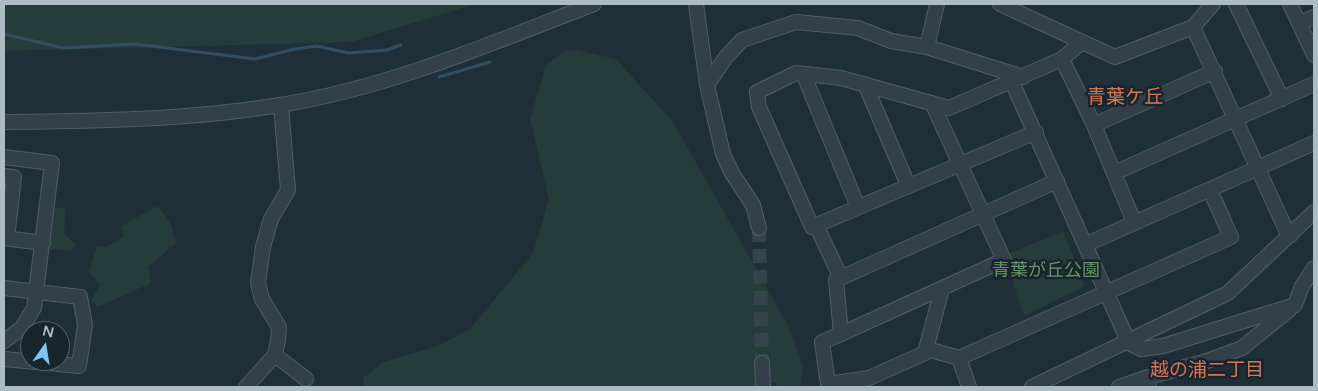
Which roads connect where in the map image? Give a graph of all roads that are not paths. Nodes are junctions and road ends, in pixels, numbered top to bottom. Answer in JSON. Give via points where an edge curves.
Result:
{"nodes":[{"id":1,"x":594,"y":4,"type":"edge"},
{"id":2,"x":696,"y":4,"type":"edge"},
{"id":3,"x":937,"y":4,"type":"edge"},
{"id":4,"x":1000,"y":4,"type":"edge"},
{"id":5,"x":1214,"y":4,"type":"edge"},
{"id":6,"x":1236,"y":4,"type":"edge"},
{"id":7,"x":1290,"y":4,"type":"edge"},
{"id":8,"x":1314,"y":17,"type":"edge"},
{"id":9,"x":1300,"y":23,"type":"junction"},
{"id":10,"x":1193,"y":27,"type":"junction"},
{"id":11,"x":1081,"y":43,"type":"junction"},
{"id":12,"x":927,"y":47,"type":"junction"},
{"id":13,"x":1314,"y":55,"type":"edge"},
{"id":14,"x":1062,"y":58,"type":"junction"},
{"id":15,"x":1215,"y":71,"type":"junction"},
{"id":16,"x":806,"y":74,"type":"junction"},
{"id":17,"x":1018,"y":80,"type":"junction"},
{"id":18,"x":865,"y":84,"type":"junction"},
{"id":19,"x":1314,"y":84,"type":"edge"},
{"id":20,"x":707,"y":85,"type":"junction"},
{"id":21,"x":1282,"y":99,"type":"junction"},
{"id":22,"x":932,"y":103,"type":"junction"},
{"id":23,"x":281,"y":105,"type":"junction"},
{"id":24,"x":1236,"y":119,"type":"junction"},
{"id":25,"x":4,"y":122,"type":"edge"},
{"id":26,"x":1094,"y":124,"type":"junction"},
{"id":27,"x":1036,"y":132,"type":"junction"},
{"id":28,"x":1314,"y":143,"type":"edge"},
{"id":29,"x":4,"y":157,"type":"edge"},
{"id":30,"x":960,"y":166,"type":"junction"},
{"id":31,"x":1258,"y":168,"type":"junction"},
{"id":32,"x":1114,"y":173,"type":"junction"},
{"id":33,"x":4,"y":176,"type":"edge"},
{"id":34,"x":1057,"y":181,"type":"junction"},
{"id":35,"x":908,"y":185,"type":"junction"},
{"id":36,"x":1210,"y":190,"type":"junction"},
{"id":37,"x":858,"y":207,"type":"junction"},
{"id":38,"x":1314,"y":212,"type":"edge"},
{"id":39,"x":984,"y":214,"type":"junction"},
{"id":40,"x":1134,"y":222,"type":"junction"},
{"id":41,"x":816,"y":225,"type":"junction"},
{"id":42,"x":759,"y":228,"type":"tunnel mouth"},
{"id":43,"x":1291,"y":235,"type":"junction"},
{"id":44,"x":5,"y":238,"type":"edge"},
{"id":45,"x":43,"y":243,"type":"junction"},
{"id":46,"x":1087,"y":244,"type":"junction"},
{"id":47,"x":1314,"y":268,"type":"edge"},
{"id":48,"x":841,"y":278,"type":"junction"},
{"id":49,"x":4,"y":288,"type":"edge"},
{"id":50,"x":942,"y":290,"type":"junction"},
{"id":51,"x":38,"y":292,"type":"junction"},
{"id":52,"x":1108,"y":292,"type":"junction"},
{"id":53,"x":1294,"y":305,"type":"junction"},
{"id":54,"x":841,"y":334,"type":"junction"},
{"id":55,"x":4,"y":340,"type":"edge"},
{"id":56,"x":1129,"y":343,"type":"junction"},
{"id":57,"x":927,"y":349,"type":"junction"},
{"id":58,"x":275,"y":355,"type":"junction"},
{"id":59,"x":959,"y":358,"type":"junction"},
{"id":60,"x":4,"y":359,"type":"edge"},
{"id":61,"x":762,"y":362,"type":"tunnel mouth"},
{"id":62,"x":306,"y":379,"type":"dead end"},
{"id":63,"x":1147,"y":382,"type":"edge"},
{"id":64,"x":246,"y":387,"type":"edge"},
{"id":65,"x":763,"y":387,"type":"edge"},
{"id":66,"x":969,"y":387,"type":"edge"},
{"id":67,"x":1032,"y":387,"type":"edge"},
{"id":68,"x":1119,"y":387,"type":"edge"}],
"edges":[{"from":1,"to":23,"type":"street","via":[[414,71]]},
{"from":2,"to":20,"type":"street"},
{"from":3,"to":12,"type":"street"},
{"from":4,"to":11,"type":"street"},
{"from":5,"to":10,"type":"street"},
{"from":6,"to":21,"type":"street"},
{"from":7,"to":9,"type":"street"},
{"from":8,"to":9,"type":"street"},
{"from":9,"to":13,"type":"street"},
{"from":10,"to":11,"type":"street","via":[[1115,57]]},
{"from":10,"to":15,"type":"street"},
{"from":11,"to":14,"type":"street"},
{"from":12,"to":17,"type":"street"},
{"from":12,"to":20,"type":"street","via":[[891,41],[858,28],[796,22],[742,40]]},
{"from":14,"to":17,"type":"street"},
{"from":14,"to":26,"type":"street"},
{"from":15,"to":24,"type":"street"},
{"from":15,"to":26,"type":"street"},
{"from":16,"to":18,"type":"street"},
{"from":16,"to":37,"type":"street"},
{"from":16,"to":41,"type":"street","via":[[796,73],[757,92],[759,106],[812,227]]},
{"from":17,"to":22,"type":"street","via":[[949,108]]},
{"from":17,"to":27,"type":"street"},
{"from":18,"to":22,"type":"street"},
{"from":18,"to":35,"type":"street"},
{"from":19,"to":21,"type":"street"},
{"from":20,"to":42,"type":"street","via":[[723,154],[753,205]]},
{"from":21,"to":24,"type":"street"},
{"from":22,"to":30,"type":"street"},
{"from":23,"to":25,"type":"street","via":[[174,118]]},
{"from":23,"to":58,"type":"street","via":[[288,190],[271,219],[258,283],[262,299],[279,327]]},
{"from":24,"to":31,"type":"street"},
{"from":24,"to":32,"type":"street"},
{"from":26,"to":32,"type":"street"},
{"from":27,"to":30,"type":"street"},
{"from":27,"to":34,"type":"street"},
{"from":28,"to":31,"type":"street"},
{"from":29,"to":45,"type":"street","via":[[52,163]]},
{"from":30,"to":35,"type":"street"},
{"from":30,"to":39,"type":"street"},
{"from":31,"to":36,"type":"street"},
{"from":31,"to":43,"type":"street"},
{"from":32,"to":40,"type":"street"},
{"from":33,"to":44,"type":"street","via":[[14,178]]},
{"from":34,"to":39,"type":"street"},
{"from":34,"to":46,"type":"street"},
{"from":35,"to":37,"type":"street"},
{"from":36,"to":40,"type":"street"},
{"from":36,"to":52,"type":"street","via":[[1231,237]]},
{"from":37,"to":41,"type":"street"},
{"from":38,"to":43,"type":"street"},
{"from":39,"to":48,"type":"street"},
{"from":39,"to":50,"type":"street","via":[[1004,260]]},
{"from":40,"to":46,"type":"street"},
{"from":41,"to":48,"type":"street"},
{"from":43,"to":56,"type":"street","via":[[1228,293]]},
{"from":44,"to":45,"type":"street"},
{"from":45,"to":51,"type":"street"},
{"from":46,"to":52,"type":"street"},
{"from":47,"to":53,"type":"street"},
{"from":48,"to":54,"type":"street","via":[[836,280]]},
{"from":49,"to":51,"type":"street"},
{"from":50,"to":54,"type":"street"},
{"from":50,"to":57,"type":"street"},
{"from":51,"to":55,"type":"street","via":[[29,319]]},
{"from":51,"to":60,"type":"street","via":[[80,297],[85,325],[79,366]]},
{"from":52,"to":56,"type":"street"},
{"from":52,"to":59,"type":"street"},
{"from":53,"to":56,"type":"street","via":[[1163,346],[1141,350]]},
{"from":53,"to":63,"type":"street","via":[[1242,348]]},
{"from":54,"to":57,"type":"street","via":[[822,342],[828,384],[869,378],[925,353]]},
{"from":56,"to":67,"type":"street"},
{"from":57,"to":59,"type":"street"},
{"from":58,"to":62,"type":"street"},
{"from":58,"to":64,"type":"street"},
{"from":59,"to":66,"type":"street"},
{"from":61,"to":65,"type":"street"},
{"from":63,"to":68,"type":"street"}]}
